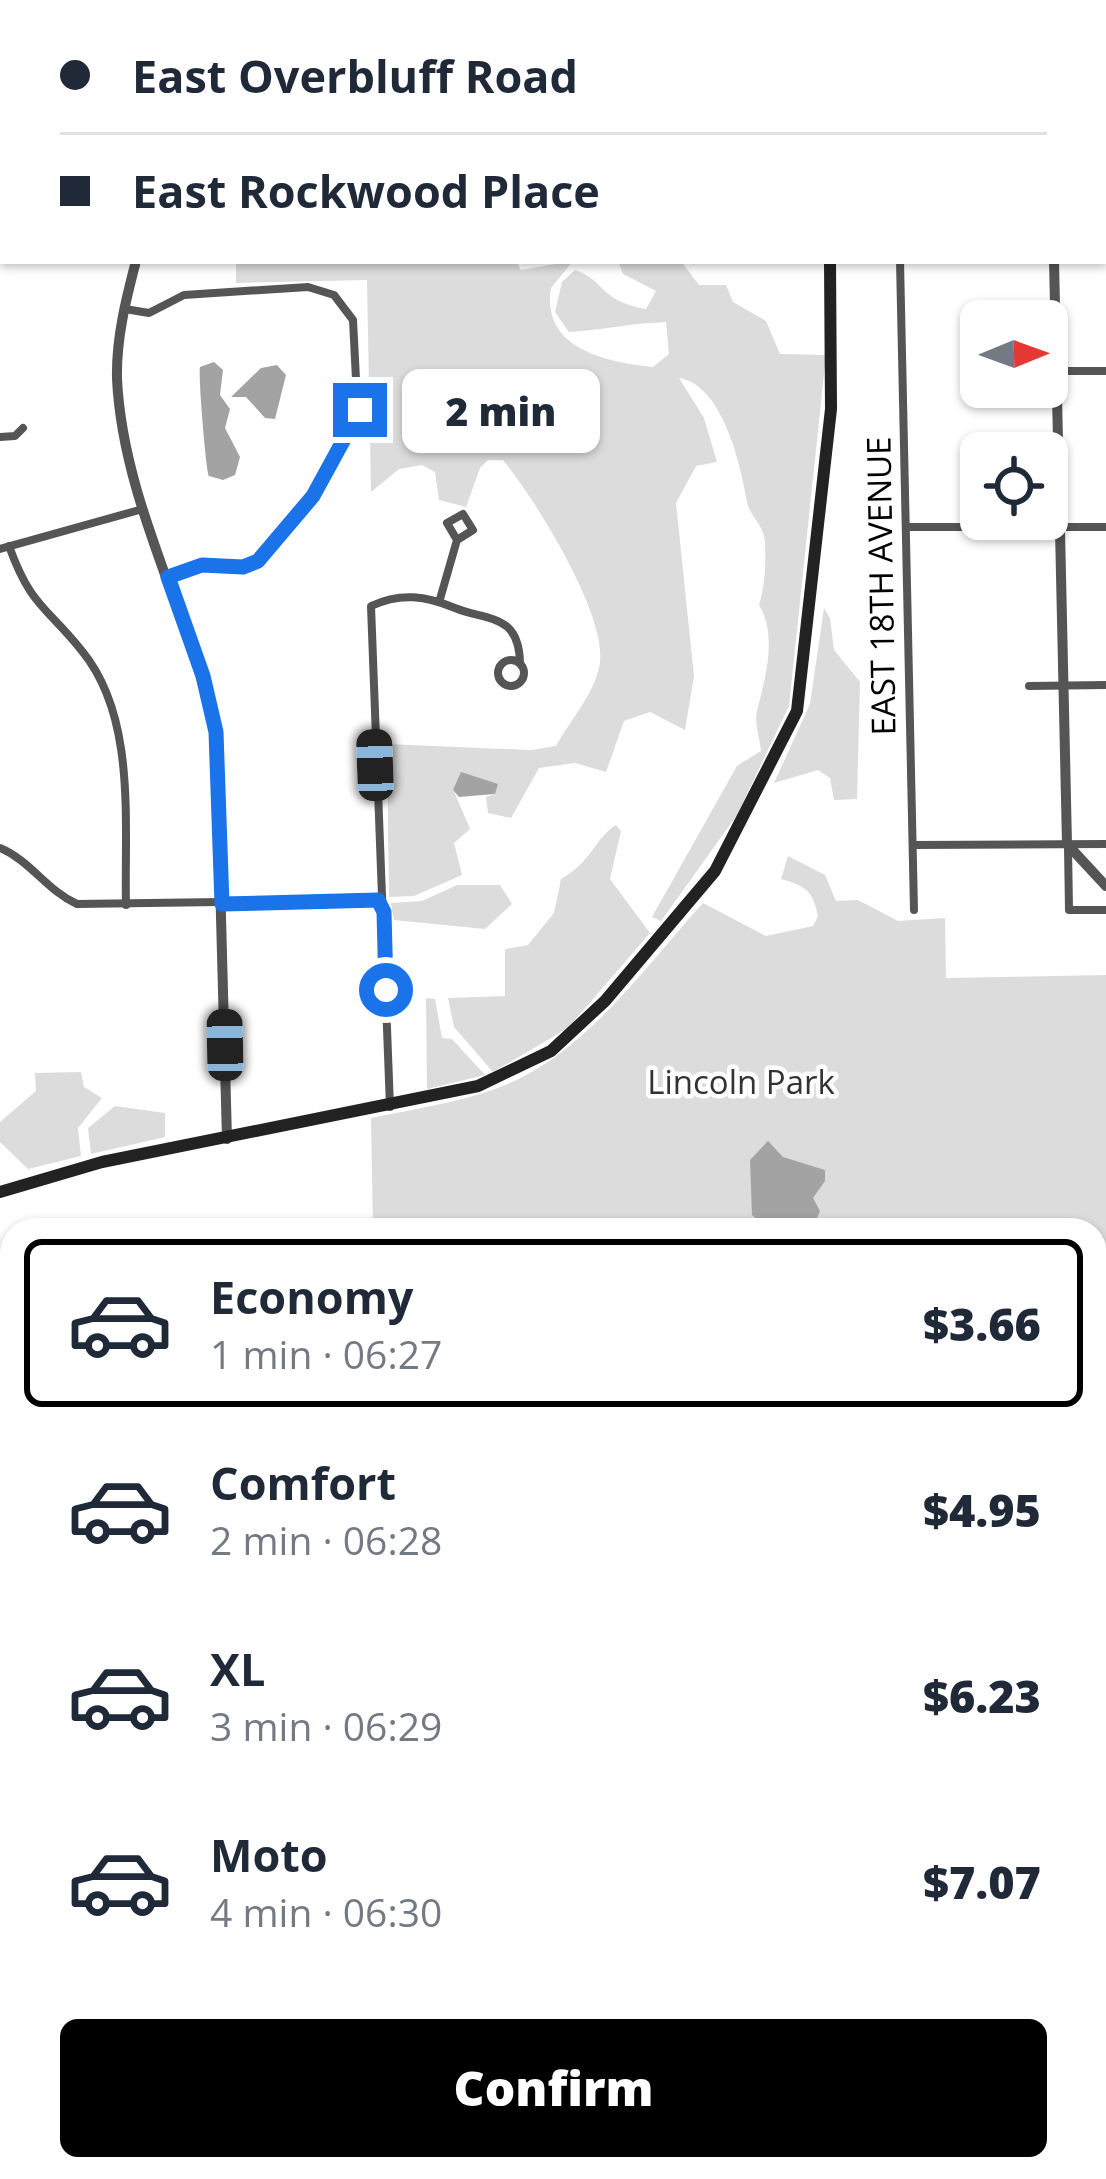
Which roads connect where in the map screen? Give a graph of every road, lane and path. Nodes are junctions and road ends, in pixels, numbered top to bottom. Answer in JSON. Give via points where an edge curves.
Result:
{"nodes":[{"id":1,"x":136,"y":264,"type":"edge"},
{"id":2,"x":830,"y":264,"type":"edge"},
{"id":3,"x":900,"y":264,"type":"edge"},
{"id":4,"x":1054,"y":264,"type":"edge"},
{"id":5,"x":1055,"y":300,"type":"edge"},
{"id":6,"x":131,"y":310,"type":"junction"},
{"id":7,"x":1068,"y":371,"type":"edge"},
{"id":8,"x":1106,"y":371,"type":"edge"},
{"id":9,"x":23,"y":428,"type":"dead end"},
{"id":10,"x":0,"y":437,"type":"edge"},
{"id":11,"x":143,"y":509,"type":"junction"},
{"id":12,"x":1068,"y":526,"type":"edge"},
{"id":13,"x":907,"y":527,"type":"junction"},
{"id":14,"x":960,"y":527,"type":"edge"},
{"id":15,"x":1106,"y":527,"type":"edge"},
{"id":16,"x":457,"y":540,"type":"dead end"},
{"id":17,"x":1061,"y":540,"type":"edge"},
{"id":18,"x":4,"y":547,"type":"edge"},
{"id":19,"x":172,"y":575,"type":"junction"},
{"id":20,"x":440,"y":598,"type":"junction"},
{"id":21,"x":520,"y":663,"type":"dead end"},
{"id":22,"x":1106,"y":685,"type":"edge"},
{"id":23,"x":1029,"y":686,"type":"dead end"},
{"id":24,"x":1064,"y":686,"type":"junction"},
{"id":25,"x":1067,"y":844,"type":"junction"},
{"id":26,"x":1106,"y":844,"type":"edge"},
{"id":27,"x":914,"y":845,"type":"junction"},
{"id":28,"x":0,"y":848,"type":"edge"},
{"id":29,"x":1106,"y":886,"type":"edge"},
{"id":30,"x":378,"y":900,"type":"junction"},
{"id":31,"x":222,"y":904,"type":"junction"},
{"id":32,"x":126,"y":905,"type":"junction"},
{"id":33,"x":914,"y":910,"type":"dead end"},
{"id":34,"x":1106,"y":910,"type":"edge"},
{"id":35,"x":390,"y":1107,"type":"junction"},
{"id":36,"x":227,"y":1139,"type":"junction"},
{"id":37,"x":0,"y":1192,"type":"edge"}],
"edges":[{"from":1,"to":6,"type":"street"},
{"from":2,"to":35,"type":"main road","via":[[831,409],[804,687],[732,844],[696,897],[550,1051],[496,1080]]},
{"from":3,"to":13,"type":"street","name":"EAST 18TH AVENUE"},
{"from":4,"to":5,"type":"street"},
{"from":6,"to":11,"type":"street","via":[[117,375]]},
{"from":6,"to":19,"type":"street","via":[[195,293],[315,288],[345,306],[358,339],[358,419],[304,508],[253,565]]},
{"from":7,"to":8,"type":"street"},
{"from":9,"to":10,"type":"street"},
{"from":11,"to":18,"type":"street"},
{"from":11,"to":19,"type":"street"},
{"from":12,"to":15,"type":"street"},
{"from":13,"to":14,"type":"street"},
{"from":13,"to":27,"type":"street","name":"EAST 18TH AVENUE"},
{"from":16,"to":20,"type":"street"},
{"from":17,"to":24,"type":"street"},
{"from":18,"to":32,"type":"street","via":[[34,604],[97,674],[121,745]]},
{"from":19,"to":31,"type":"street","via":[[216,732]]},
{"from":20,"to":21,"type":"street","via":[[508,628]]},
{"from":20,"to":30,"type":"street","via":[[393,596],[371,606]]},
{"from":22,"to":24,"type":"street"},
{"from":23,"to":24,"type":"street"},
{"from":24,"to":25,"type":"street"},
{"from":25,"to":26,"type":"street"},
{"from":25,"to":27,"type":"street"},
{"from":25,"to":29,"type":"street"},
{"from":25,"to":34,"type":"street","via":[[1069,910]]},
{"from":27,"to":33,"type":"street","name":"EAST 18TH AVENUE"},
{"from":28,"to":32,"type":"street","via":[[77,904]]},
{"from":30,"to":31,"type":"street"},
{"from":30,"to":35,"type":"street"},
{"from":31,"to":32,"type":"street"},
{"from":31,"to":36,"type":"street"},
{"from":35,"to":36,"type":"main road"},
{"from":36,"to":37,"type":"main road"}]}
